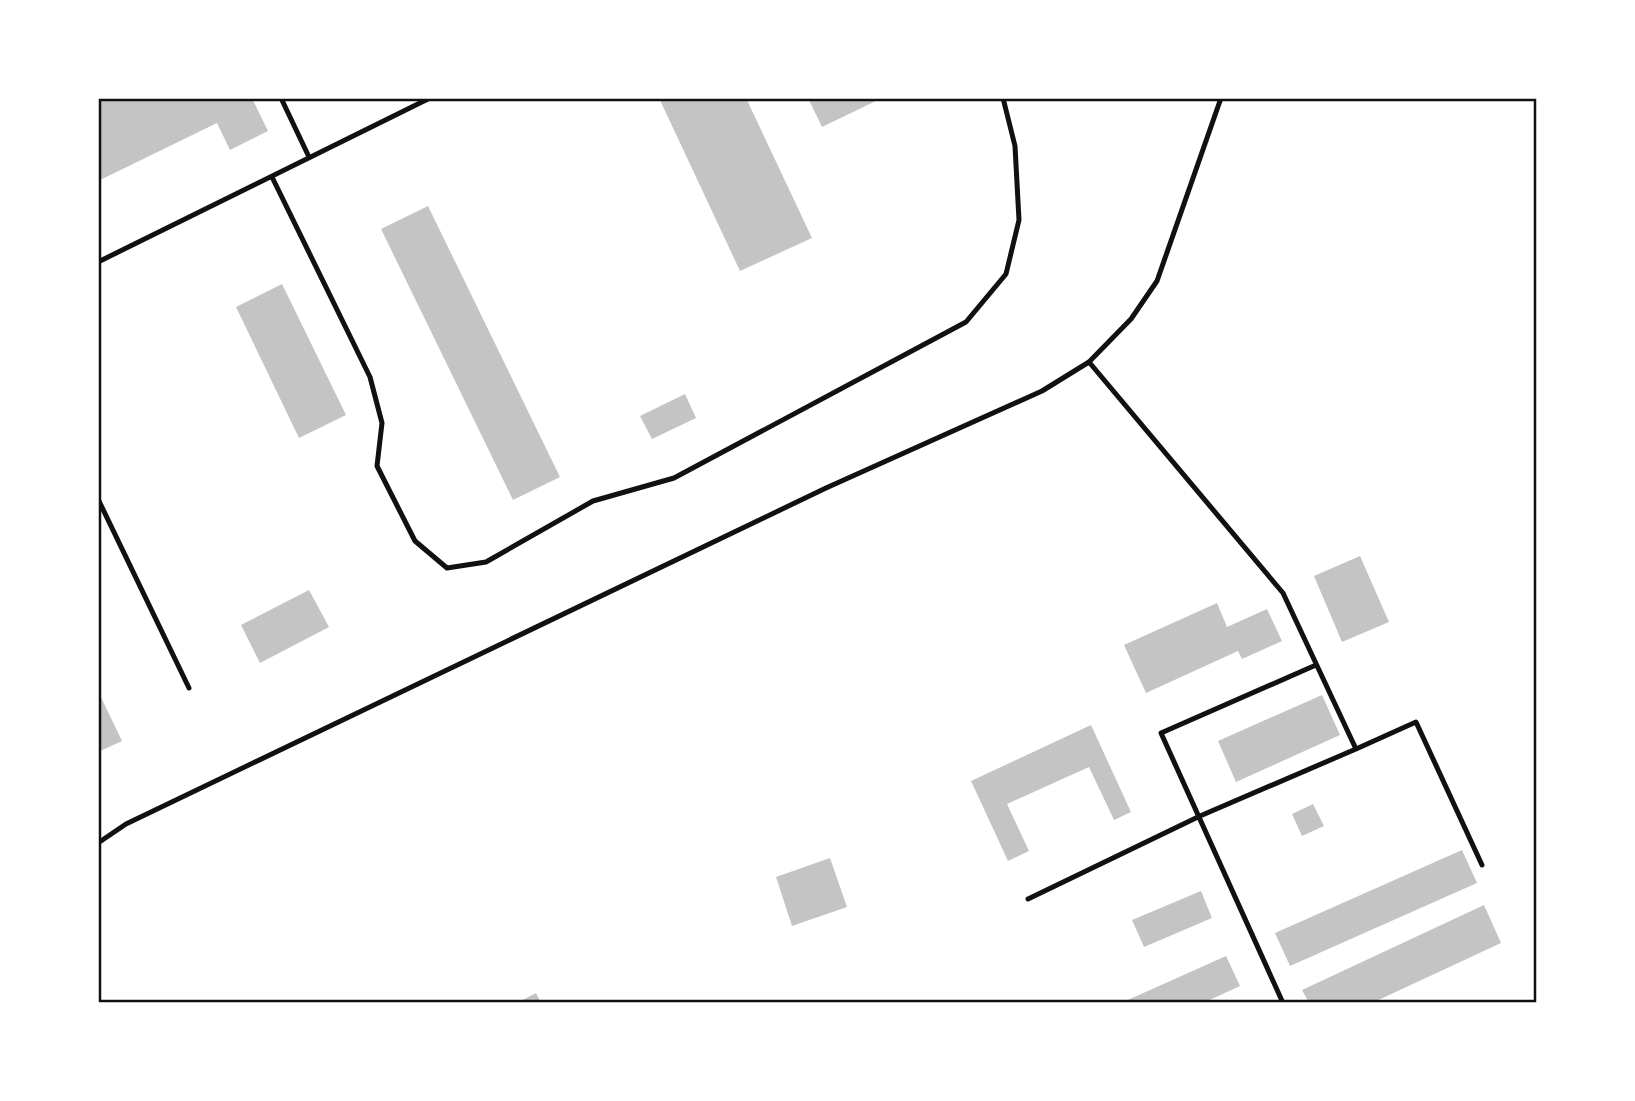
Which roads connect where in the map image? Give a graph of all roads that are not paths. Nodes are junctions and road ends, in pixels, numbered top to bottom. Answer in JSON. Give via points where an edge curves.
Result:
{"nodes":[{"id":1,"x":281,"y":98,"type":"edge"},
{"id":2,"x":430,"y":98,"type":"edge"},
{"id":3,"x":1003,"y":98,"type":"edge"},
{"id":4,"x":1222,"y":98,"type":"edge"},
{"id":5,"x":309,"y":157,"type":"junction"},
{"id":6,"x":272,"y":177,"type":"junction"},
{"id":7,"x":98,"y":262,"type":"edge"},
{"id":8,"x":1089,"y":362,"type":"junction"},
{"id":9,"x":98,"y":499,"type":"edge"},
{"id":10,"x":1316,"y":665,"type":"junction"},
{"id":11,"x":189,"y":688,"type":"dead end"},
{"id":12,"x":1356,"y":749,"type":"junction"},
{"id":13,"x":1200,"y":816,"type":"junction"},
{"id":14,"x":98,"y":843,"type":"edge"},
{"id":15,"x":1482,"y":865,"type":"dead end"},
{"id":16,"x":1028,"y":899,"type":"dead end"},
{"id":17,"x":1283,"y":1003,"type":"edge"}],
"edges":[{"from":1,"to":5,"type":"lane"},
{"from":2,"to":5,"type":"lane"},
{"from":3,"to":6,"type":"lane","via":[[1014,146],[1019,220],[1006,274],[965,323],[674,478],[593,501],[486,562],[447,568],[415,541],[377,466],[382,423],[370,377]]},
{"from":4,"to":8,"type":"lane","via":[[1157,281],[1131,319]]},
{"from":5,"to":6,"type":"lane"},
{"from":6,"to":7,"type":"lane"},
{"from":8,"to":10,"type":"lane","via":[[1283,593]]},
{"from":8,"to":14,"type":"lane","via":[[1042,391],[814,494],[126,824]]},
{"from":9,"to":11,"type":"lane"},
{"from":10,"to":12,"type":"lane"},
{"from":10,"to":13,"type":"lane","via":[[1161,733]]},
{"from":12,"to":13,"type":"lane"},
{"from":12,"to":15,"type":"lane","via":[[1416,722]]},
{"from":13,"to":16,"type":"lane"},
{"from":13,"to":17,"type":"lane"}]}
